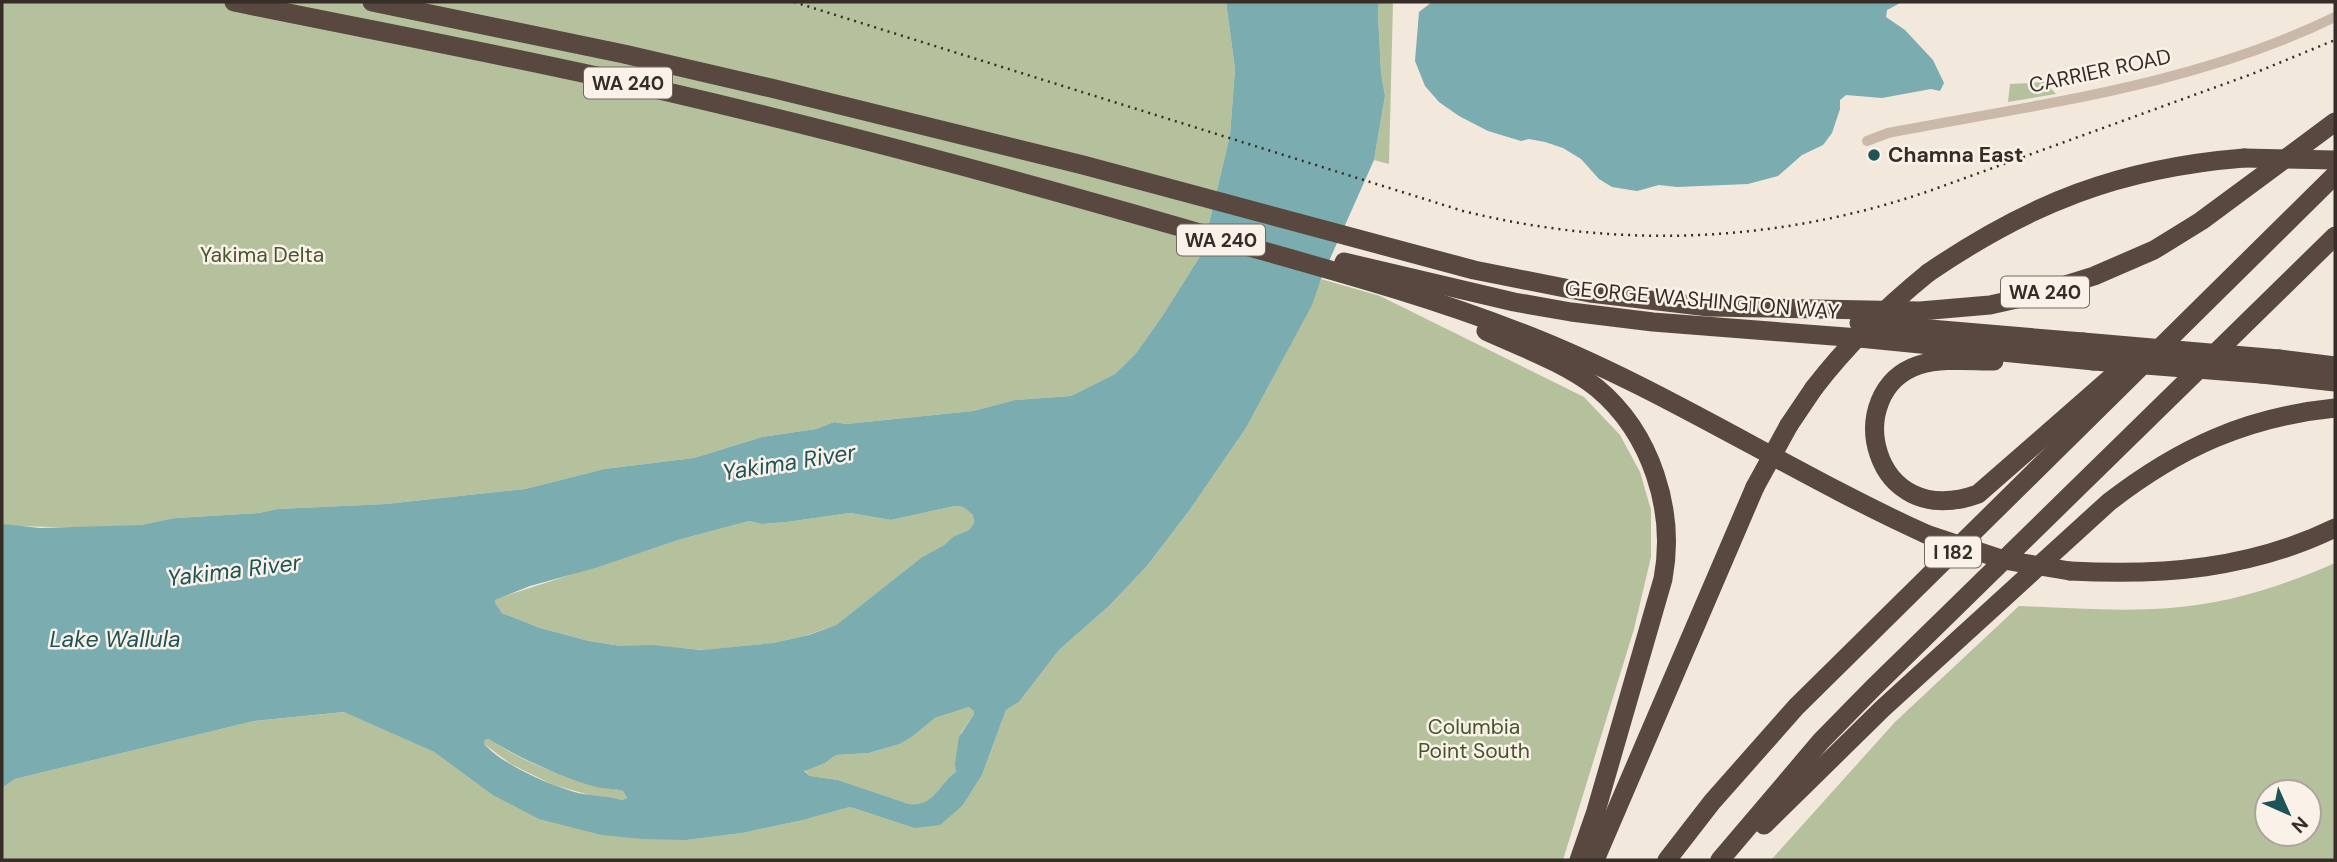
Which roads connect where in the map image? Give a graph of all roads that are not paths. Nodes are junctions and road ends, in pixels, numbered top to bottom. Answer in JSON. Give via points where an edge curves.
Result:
{"nodes":[{"id":1,"x":234,"y":2,"type":"edge"},
{"id":2,"x":372,"y":2,"type":"edge"},
{"id":3,"x":2335,"y":17,"type":"edge"},
{"id":4,"x":2335,"y":122,"type":"edge"},
{"id":5,"x":1867,"y":141,"type":"dead end"},
{"id":6,"x":2335,"y":160,"type":"edge"},
{"id":7,"x":2335,"y":175,"type":"edge"},
{"id":8,"x":2335,"y":236,"type":"edge"},
{"id":9,"x":2335,"y":244,"type":"edge"},
{"id":10,"x":2252,"y":257,"type":"junction"},
{"id":11,"x":1370,"y":276,"type":"junction"},
{"id":12,"x":2286,"y":285,"type":"junction"},
{"id":13,"x":1389,"y":288,"type":"junction"},
{"id":14,"x":1709,"y":307,"type":"junction"},
{"id":15,"x":2282,"y":359,"type":"junction"},
{"id":16,"x":2335,"y":360,"type":"edge"},
{"id":17,"x":2094,"y":361,"type":"junction"},
{"id":18,"x":2335,"y":366,"type":"edge"},
{"id":19,"x":2335,"y":382,"type":"edge"},
{"id":20,"x":2335,"y":408,"type":"edge"},
{"id":21,"x":2335,"y":528,"type":"edge"},
{"id":22,"x":1579,"y":860,"type":"edge"},
{"id":23,"x":1595,"y":860,"type":"edge"},
{"id":24,"x":1667,"y":860,"type":"edge"},
{"id":25,"x":1720,"y":860,"type":"edge"},
{"id":26,"x":1733,"y":860,"type":"edge"}],
"edges":[{"from":1,"to":11,"type":"highway","name":"GEORGE WASHINGTON WAY","number":"WA 240","via":[[680,94]]},
{"from":2,"to":14,"type":"highway","number":"WA 240","via":[[637,57],[1083,165],[1474,270],[1590,293]]},
{"from":3,"to":5,"type":"street","name":"CARRIER ROAD","via":[[2255,52],[2176,76],[1888,133]]},
{"from":4,"to":14,"type":"highway","number":"WA 240","via":[[2154,250],[2094,276],[2030,296],[1920,311]]},
{"from":6,"to":23,"type":"highway","bridge":true,"via":[[2281,157],[2190,163],[2078,192],[1997,228],[1928,274],[1874,319],[1814,388],[1755,487]]},
{"from":7,"to":10,"type":"highway","number":"I 182"},
{"from":8,"to":12,"type":"highway","number":"I 182"},
{"from":9,"to":12,"type":"highway"},
{"from":10,"to":17,"type":"highway","via":[[1978,494],[1946,502],[1919,497],[1898,484],[1881,461],[1875,422],[1883,396],[1904,373],[1918,366],[1935,362]]},
{"from":10,"to":24,"type":"highway","number":"I 182","via":[[1796,707]]},
{"from":11,"to":13,"type":"highway"},
{"from":11,"to":17,"type":"highway","name":"GEORGE WASHINGTON WAY","via":[[1653,323]]},
{"from":12,"to":25,"type":"highway","number":"I 182","via":[[1857,705]]},
{"from":13,"to":21,"type":"highway","bridge":true,"via":[[1578,356],[1926,534],[2004,560],[2070,571],[2134,573],[2213,567],[2275,552]]},
{"from":13,"to":22,"type":"highway","via":[[1569,370],[1596,388],[1635,434],[1658,482],[1666,530],[1663,579]]},
{"from":14,"to":15,"type":"highway","name":"GEORGE WASHINGTON WAY","bridge":true,"via":[[1911,329]]},
{"from":15,"to":16,"type":"highway"},
{"from":15,"to":18,"type":"highway","name":"GEORGE WASHINGTON WAY"},
{"from":17,"to":19,"type":"highway","name":"GEORGE WASHINGTON WAY","bridge":true},
{"from":20,"to":26,"type":"highway","via":[[2276,417],[2225,433],[2177,455],[2130,486],[1882,709]]}]}
